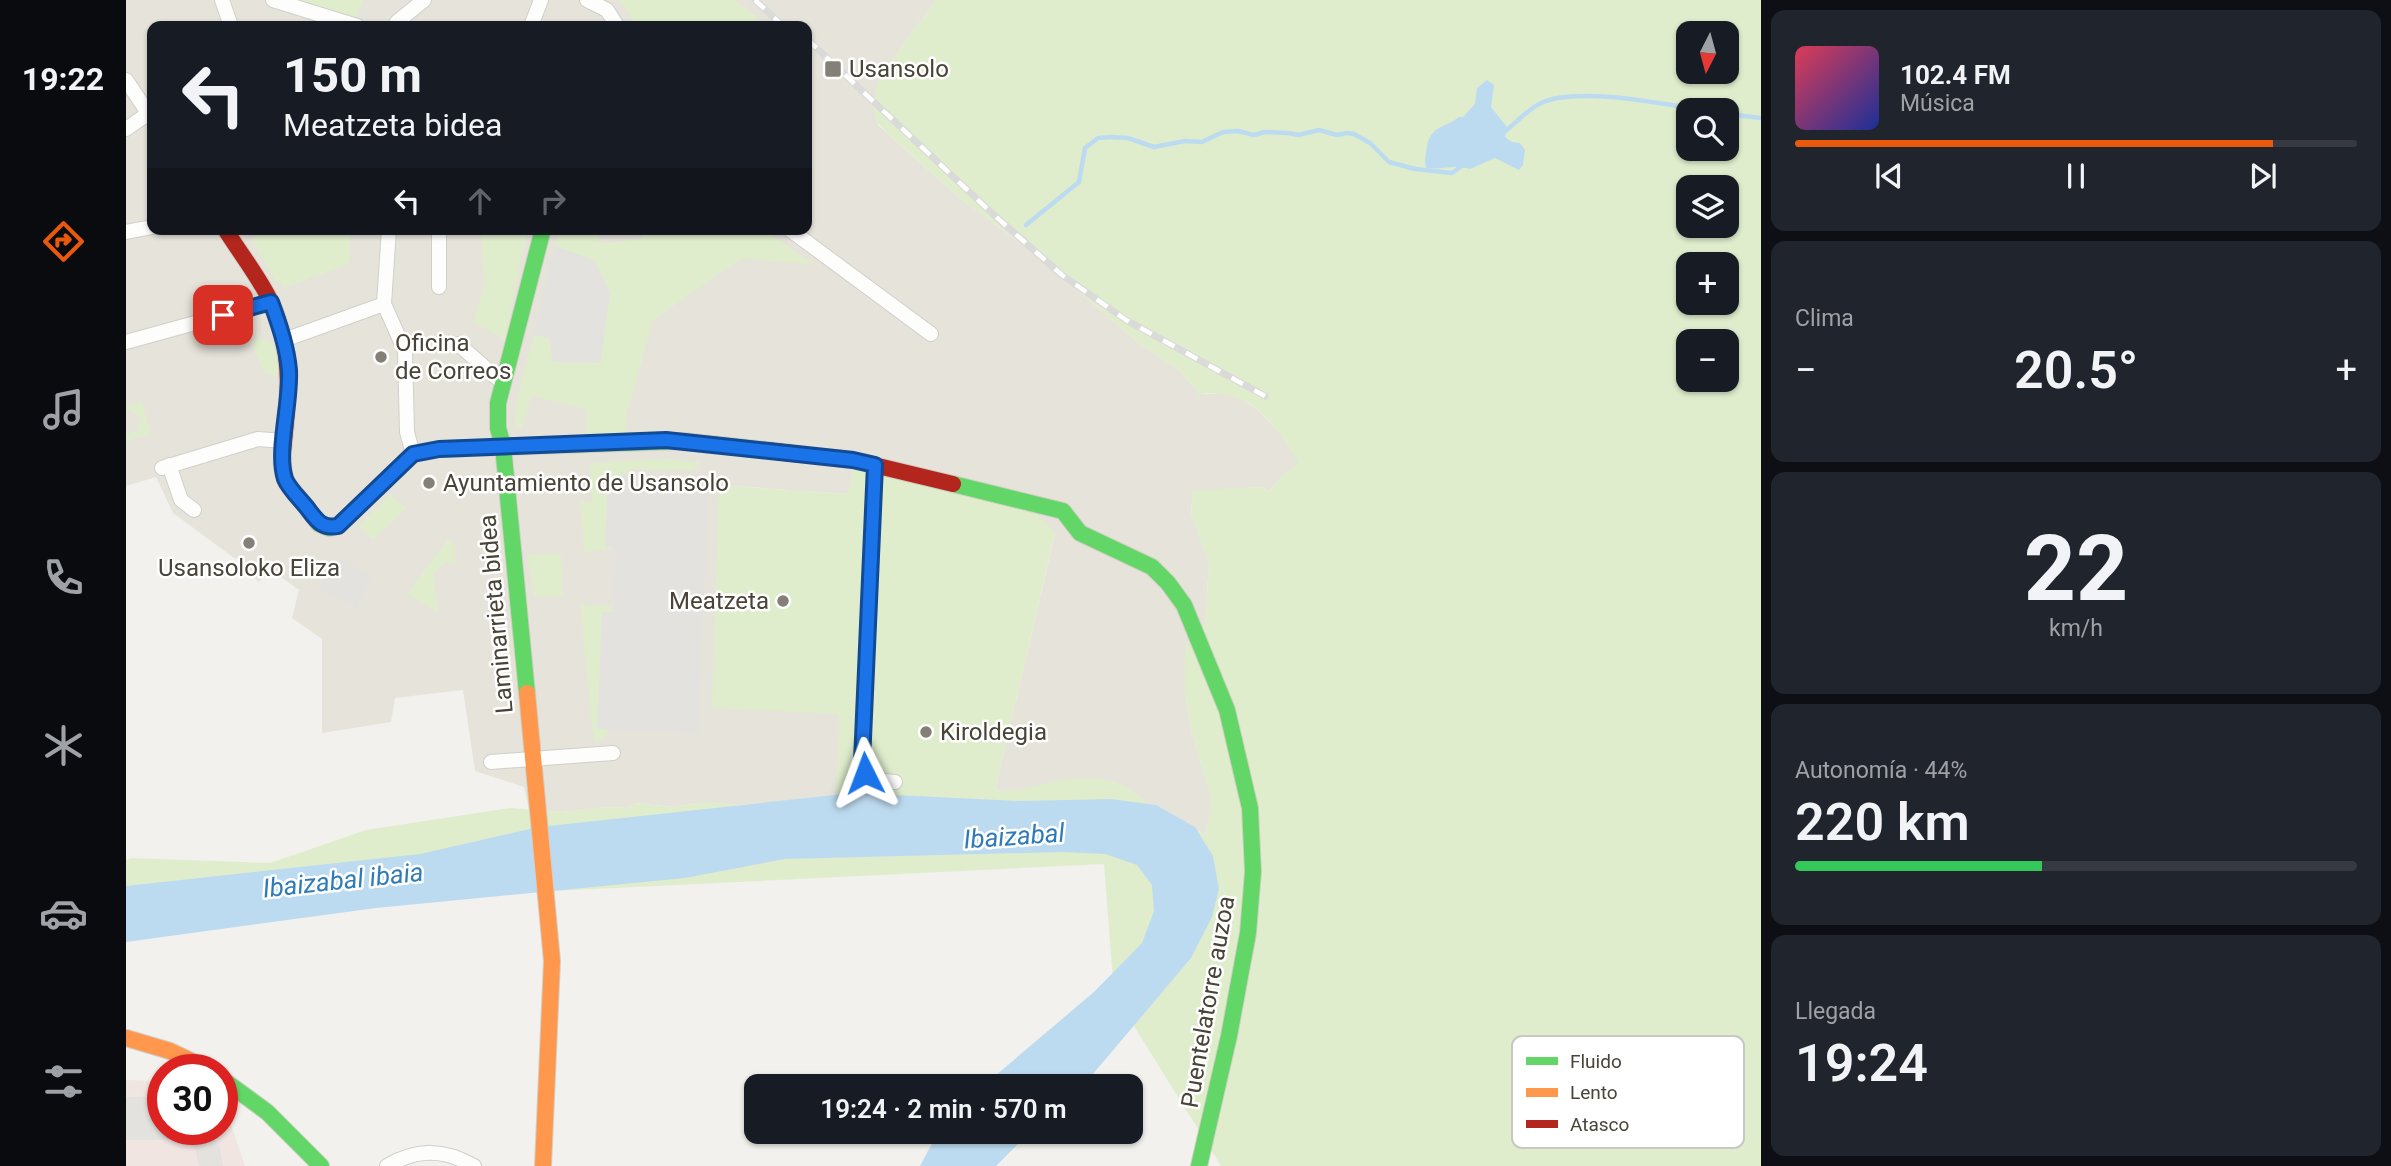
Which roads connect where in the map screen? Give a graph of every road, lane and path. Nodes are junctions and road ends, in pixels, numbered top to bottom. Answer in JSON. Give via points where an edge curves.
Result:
{"nodes":[{"id":1,"x":222,"y":0,"type":"edge"},
{"id":2,"x":273,"y":0,"type":"edge"},
{"id":3,"x":424,"y":0,"type":"edge"},
{"id":4,"x":541,"y":0,"type":"edge"},
{"id":5,"x":587,"y":0,"type":"edge"},
{"id":6,"x":230,"y":21,"type":"edge"},
{"id":7,"x":341,"y":21,"type":"edge"},
{"id":8,"x":398,"y":21,"type":"edge"},
{"id":9,"x":533,"y":21,"type":"edge"},
{"id":10,"x":614,"y":21,"type":"edge"},
{"id":11,"x":126,"y":80,"type":"edge"},
{"id":12,"x":147,"y":109,"type":"edge"},
{"id":13,"x":147,"y":116,"type":"edge"},
{"id":14,"x":126,"y":129,"type":"edge"},
{"id":15,"x":147,"y":228,"type":"edge"},
{"id":16,"x":126,"y":232,"type":"edge"},
{"id":17,"x":229,"y":235,"type":"edge"},
{"id":18,"x":388,"y":235,"type":"edge"},
{"id":19,"x":439,"y":235,"type":"edge"},
{"id":20,"x":541,"y":235,"type":"edge"},
{"id":21,"x":797,"y":235,"type":"edge"},
{"id":22,"x":439,"y":287,"type":"dead end"},
{"id":23,"x":271,"y":302,"type":"junction"},
{"id":24,"x":384,"y":304,"type":"junction"},
{"id":25,"x":931,"y":334,"type":"dead end"},
{"id":26,"x":284,"y":340,"type":"junction"},
{"id":27,"x":126,"y":342,"type":"edge"},
{"id":28,"x":458,"y":344,"type":"dead end"},
{"id":29,"x":504,"y":384,"type":"junction"},
{"id":30,"x":284,"y":441,"type":"junction"},
{"id":31,"x":503,"y":446,"type":"junction"},
{"id":32,"x":413,"y":454,"type":"junction"},
{"id":33,"x":875,"y":465,"type":"junction"},
{"id":34,"x":194,"y":510,"type":"dead end"},
{"id":35,"x":613,"y":753,"type":"dead end"},
{"id":36,"x":533,"y":760,"type":"junction"},
{"id":37,"x":491,"y":762,"type":"dead end"},
{"id":38,"x":895,"y":782,"type":"dead end"},
{"id":39,"x":126,"y":1038,"type":"edge"},
{"id":40,"x":176,"y":1054,"type":"edge"},
{"id":41,"x":238,"y":1091,"type":"edge"},
{"id":42,"x":321,"y":1166,"type":"edge"},
{"id":43,"x":387,"y":1166,"type":"edge"},
{"id":44,"x":474,"y":1166,"type":"edge"},
{"id":45,"x":543,"y":1166,"type":"edge"},
{"id":46,"x":1199,"y":1166,"type":"edge"}],
"edges":[{"from":1,"to":6,"type":"street"},
{"from":2,"to":7,"type":"street"},
{"from":3,"to":8,"type":"street"},
{"from":4,"to":9,"type":"street"},
{"from":5,"to":10,"type":"street","via":[[607,10]]},
{"from":11,"to":12,"type":"street"},
{"from":13,"to":14,"type":"street"},
{"from":15,"to":16,"type":"street"},
{"from":17,"to":23,"type":"main road"},
{"from":18,"to":24,"type":"street"},
{"from":19,"to":22,"type":"street"},
{"from":20,"to":29,"type":"main road","name":"Laminarrieta bidea"},
{"from":21,"to":25,"type":"street"},
{"from":23,"to":26,"type":"main road"},
{"from":23,"to":27,"type":"street"},
{"from":24,"to":26,"type":"street"},
{"from":24,"to":32,"type":"street","via":[[405,351],[407,432]]},
{"from":26,"to":30,"type":"main road","via":[[289,370]]},
{"from":28,"to":29,"type":"street"},
{"from":29,"to":31,"type":"main road","name":"Laminarrieta bidea","via":[[498,403]]},
{"from":30,"to":32,"type":"main road","via":[[286,481],[319,524],[330,528],[338,526]]},
{"from":30,"to":34,"type":"street","via":[[258,439],[165,467],[181,500]]},
{"from":31,"to":32,"type":"main road","name":"Puentelatorre auzoa"},
{"from":31,"to":33,"type":"main road","name":"Puentelatorre auzoa","via":[[683,441]]},
{"from":31,"to":36,"type":"main road","name":"Laminarrieta bidea"},
{"from":33,"to":38,"type":"street","via":[[862,761],[873,780]]},
{"from":33,"to":46,"type":"main road","name":"Puentelatorre auzoa","via":[[1063,511],[1080,533],[1152,567],[1189,612],[1227,710],[1250,808],[1253,872],[1248,933]]},
{"from":35,"to":36,"type":"street"},
{"from":36,"to":37,"type":"street"},
{"from":36,"to":45,"type":"main road","name":"Laminarrieta bidea","via":[[552,999]]},
{"from":39,"to":40,"type":"main road"},
{"from":41,"to":42,"type":"main road","via":[[267,1112]]},
{"from":43,"to":44,"type":"street","via":[[414,1155],[442,1152]]}]}
